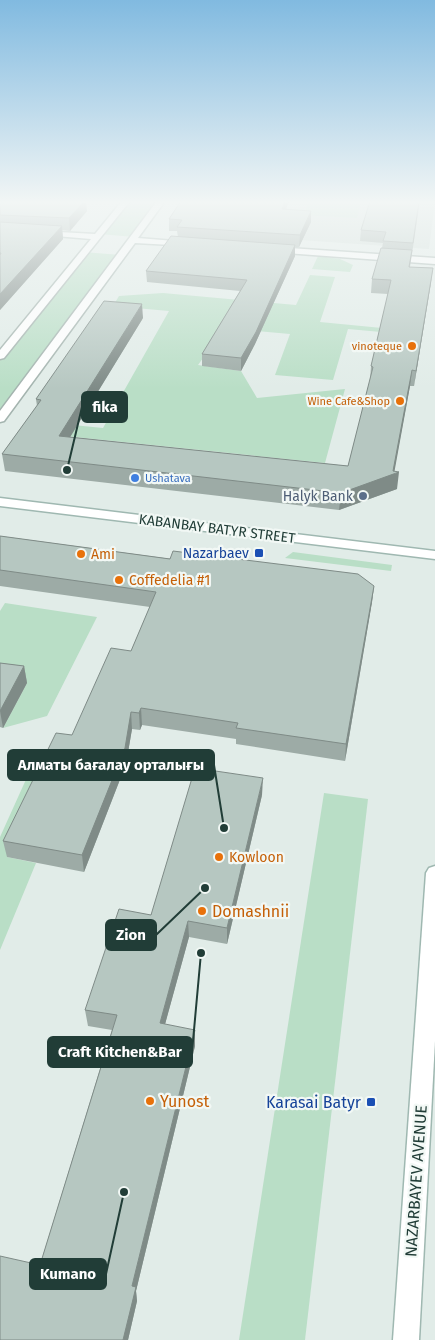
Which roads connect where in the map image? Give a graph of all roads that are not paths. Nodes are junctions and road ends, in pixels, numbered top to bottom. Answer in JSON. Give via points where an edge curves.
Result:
{"nodes":[{"id":1,"x":75,"y":264,"type":"edge"},
{"id":2,"x":116,"y":264,"type":"edge"},
{"id":3,"x":365,"y":264,"type":"edge"},
{"id":4,"x":435,"y":270,"type":"edge"},
{"id":5,"x":0,"y":356,"type":"edge"},
{"id":6,"x":0,"y":419,"type":"edge"},
{"id":7,"x":0,"y":502,"type":"edge"},
{"id":8,"x":435,"y":554,"type":"edge"},
{"id":9,"x":435,"y":873,"type":"edge"},
{"id":10,"x":406,"y":1340,"type":"edge"}],
"edges":[{"from":1,"to":5,"type":"street"},
{"from":2,"to":6,"type":"street"},
{"from":3,"to":4,"type":"street"},
{"from":7,"to":8,"type":"street","name":"KABANBAY BATYR STREET"},
{"from":9,"to":10,"type":"street","name":"NAZARBAYEV AVENUE"}]}
